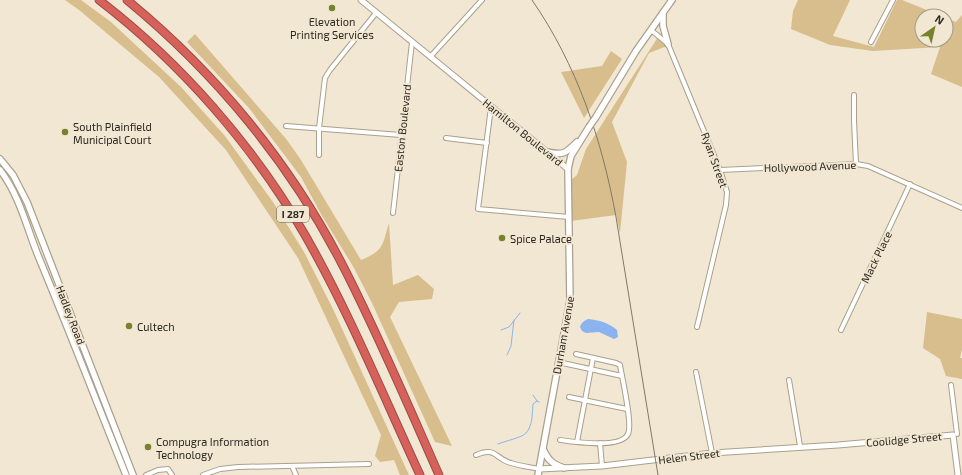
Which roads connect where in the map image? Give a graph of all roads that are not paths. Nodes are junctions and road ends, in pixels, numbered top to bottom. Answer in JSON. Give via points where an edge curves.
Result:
{"nodes":[{"id":1,"x":98,"y":0,"type":"edge"},
{"id":2,"x":127,"y":0,"type":"edge"},
{"id":3,"x":361,"y":0,"type":"edge"},
{"id":4,"x":482,"y":0,"type":"edge"},
{"id":5,"x":672,"y":0,"type":"edge"},
{"id":6,"x":893,"y":0,"type":"edge"},
{"id":7,"x":376,"y":13,"type":"junction"},
{"id":8,"x":663,"y":13,"type":"junction"},
{"id":9,"x":651,"y":30,"type":"junction"},
{"id":10,"x":412,"y":42,"type":"junction"},
{"id":11,"x":871,"y":42,"type":"dead end"},
{"id":12,"x":668,"y":44,"type":"junction"},
{"id":13,"x":430,"y":57,"type":"junction"},
{"id":14,"x":854,"y":95,"type":"dead end"},
{"id":15,"x":491,"y":107,"type":"junction"},
{"id":16,"x":286,"y":126,"type":"dead end"},
{"id":17,"x":319,"y":128,"type":"junction"},
{"id":18,"x":401,"y":135,"type":"junction"},
{"id":19,"x":583,"y":136,"type":"junction"},
{"id":20,"x":446,"y":138,"type":"dead end"},
{"id":21,"x":487,"y":143,"type":"junction"},
{"id":22,"x":547,"y":152,"type":"junction"},
{"id":23,"x":319,"y":155,"type":"dead end"},
{"id":24,"x":0,"y":159,"type":"edge"},
{"id":25,"x":856,"y":164,"type":"junction"},
{"id":26,"x":568,"y":169,"type":"junction"},
{"id":27,"x":0,"y":170,"type":"edge"},
{"id":28,"x":720,"y":170,"type":"junction"},
{"id":29,"x":910,"y":184,"type":"junction"},
{"id":30,"x":27,"y":202,"type":"junction"},
{"id":31,"x":20,"y":204,"type":"junction"},
{"id":32,"x":962,"y":208,"type":"edge"},
{"id":33,"x":393,"y":213,"type":"dead end"},
{"id":34,"x":569,"y":218,"type":"junction"},
{"id":35,"x":697,"y":327,"type":"dead end"},
{"id":36,"x":841,"y":330,"type":"dead end"},
{"id":37,"x":576,"y":354,"type":"dead end"},
{"id":38,"x":593,"y":358,"type":"junction"},
{"id":39,"x":558,"y":362,"type":"junction"},
{"id":40,"x":591,"y":369,"type":"junction"},
{"id":41,"x":696,"y":372,"type":"dead end"},
{"id":42,"x":622,"y":376,"type":"junction"},
{"id":43,"x":789,"y":380,"type":"dead end"},
{"id":44,"x":951,"y":385,"type":"dead end"},
{"id":45,"x":568,"y":396,"type":"dead end"},
{"id":46,"x":585,"y":400,"type":"junction"},
{"id":47,"x":627,"y":409,"type":"junction"},
{"id":48,"x":957,"y":434,"type":"edge"},
{"id":49,"x":560,"y":440,"type":"dead end"},
{"id":50,"x":576,"y":442,"type":"junction"},
{"id":51,"x":600,"y":442,"type":"junction"},
{"id":52,"x":838,"y":445,"type":"joint"},
{"id":53,"x":800,"y":446,"type":"junction"},
{"id":54,"x":542,"y":448,"type":"junction"},
{"id":55,"x":712,"y":453,"type":"junction"},
{"id":56,"x":476,"y":455,"type":"dead end"},
{"id":57,"x":369,"y":464,"type":"dead end"},
{"id":58,"x":292,"y":466,"type":"junction"},
{"id":59,"x":602,"y":466,"type":"junction"},
{"id":60,"x":564,"y":468,"type":"junction"},
{"id":61,"x":539,"y":472,"type":"edge"},
{"id":62,"x":126,"y":475,"type":"edge"},
{"id":63,"x":133,"y":475,"type":"edge"},
{"id":64,"x":146,"y":475,"type":"edge"},
{"id":65,"x":172,"y":475,"type":"edge"},
{"id":66,"x":203,"y":475,"type":"edge"},
{"id":67,"x":296,"y":475,"type":"edge"},
{"id":68,"x":420,"y":475,"type":"edge"},
{"id":69,"x":439,"y":475,"type":"edge"},
{"id":70,"x":958,"y":475,"type":"edge"}],
"edges":[{"from":1,"to":68,"type":"highway","number":"I 287","via":[[152,45],[191,83],[243,143],[278,191],[329,278]]},
{"from":2,"to":69,"type":"highway","number":"I 287","via":[[170,37],[225,94],[296,186],[343,266]]},
{"from":3,"to":7,"type":"street","name":"Hamilton Boulevard"},
{"from":4,"to":13,"type":"street"},
{"from":5,"to":8,"type":"main road","name":"Hamilton Boulevard"},
{"from":6,"to":11,"type":"street"},
{"from":7,"to":10,"type":"street","name":"Hamilton Boulevard"},
{"from":7,"to":17,"type":"street","via":[[326,78]]},
{"from":8,"to":9,"type":"main road","name":"Hamilton Boulevard"},
{"from":8,"to":12,"type":"main road","via":[[663,26]]},
{"from":9,"to":12,"type":"street","name":"Ryan Street"},
{"from":9,"to":19,"type":"main road","name":"Hamilton Boulevard","bridge":true},
{"from":10,"to":13,"type":"street","name":"Hamilton Boulevard"},
{"from":10,"to":18,"type":"street","name":"Easton Boulevard"},
{"from":12,"to":28,"type":"street","name":"Ryan Street"},
{"from":13,"to":15,"type":"street","name":"Hamilton Boulevard"},
{"from":14,"to":25,"type":"street"},
{"from":15,"to":21,"type":"street"},
{"from":15,"to":22,"type":"street","name":"Hamilton Boulevard"},
{"from":16,"to":17,"type":"street"},
{"from":17,"to":18,"type":"street"},
{"from":17,"to":23,"type":"street"},
{"from":18,"to":33,"type":"street","name":"Easton Boulevard"},
{"from":19,"to":22,"type":"main road","via":[[563,154]]},
{"from":19,"to":26,"type":"main road","name":"Hamilton Boulevard","via":[[571,156]]},
{"from":20,"to":21,"type":"street"},
{"from":21,"to":34,"type":"street","via":[[478,209]]},
{"from":22,"to":26,"type":"street","name":"Hamilton Boulevard"},
{"from":24,"to":30,"type":"main road","name":"Hadley Road","via":[[13,175]]},
{"from":25,"to":28,"type":"street","name":"Hollywood Avenue"},
{"from":25,"to":29,"type":"street","name":"Hollywood Avenue","via":[[868,166]]},
{"from":26,"to":34,"type":"main road","name":"Durham Avenue"},
{"from":27,"to":31,"type":"main road","name":"Hadley Road"},
{"from":28,"to":35,"type":"street","name":"Ryan Street","via":[[727,192],[726,205]]},
{"from":29,"to":32,"type":"street","name":"Hollywood Avenue"},
{"from":29,"to":36,"type":"street","name":"Mack Place"},
{"from":30,"to":31,"type":"main road"},
{"from":30,"to":63,"type":"main road","name":"Hadley Road"},
{"from":31,"to":62,"type":"main road","name":"Hadley Road","via":[[34,246]]},
{"from":34,"to":39,"type":"main road","name":"Durham Avenue","via":[[570,301]]},
{"from":37,"to":38,"type":"street"},
{"from":38,"to":40,"type":"street"},
{"from":38,"to":42,"type":"street","via":[[620,364]]},
{"from":39,"to":40,"type":"street"},
{"from":39,"to":54,"type":"main road","name":"Durham Avenue"},
{"from":40,"to":42,"type":"street"},
{"from":40,"to":46,"type":"street"},
{"from":41,"to":55,"type":"street"},
{"from":42,"to":47,"type":"street"},
{"from":43,"to":53,"type":"street"},
{"from":44,"to":48,"type":"street"},
{"from":45,"to":46,"type":"street"},
{"from":46,"to":47,"type":"street"},
{"from":46,"to":50,"type":"street"},
{"from":47,"to":51,"type":"street","via":[[630,423],[626,437],[620,442]]},
{"from":48,"to":52,"type":"street","name":"Coolidge Street"},
{"from":48,"to":70,"type":"street","name":"Coolidge Street"},
{"from":49,"to":50,"type":"street"},
{"from":50,"to":51,"type":"street"},
{"from":51,"to":59,"type":"street"},
{"from":52,"to":53,"type":"street","name":"Helen Street"},
{"from":53,"to":55,"type":"street","name":"Helen Street"},
{"from":54,"to":60,"type":"main road","via":[[549,460]]},
{"from":54,"to":61,"type":"main road","name":"Durham Avenue"},
{"from":55,"to":59,"type":"street","name":"Helen Street"},
{"from":56,"to":61,"type":"street","via":[[492,452],[505,462]]},
{"from":57,"to":58,"type":"street"},
{"from":58,"to":66,"type":"street","via":[[238,466]]},
{"from":58,"to":67,"type":"street"},
{"from":59,"to":60,"type":"street","name":"Helen Street"},
{"from":60,"to":61,"type":"street","name":"Helen Street"},
{"from":64,"to":65,"type":"street","via":[[168,469]]}]}
